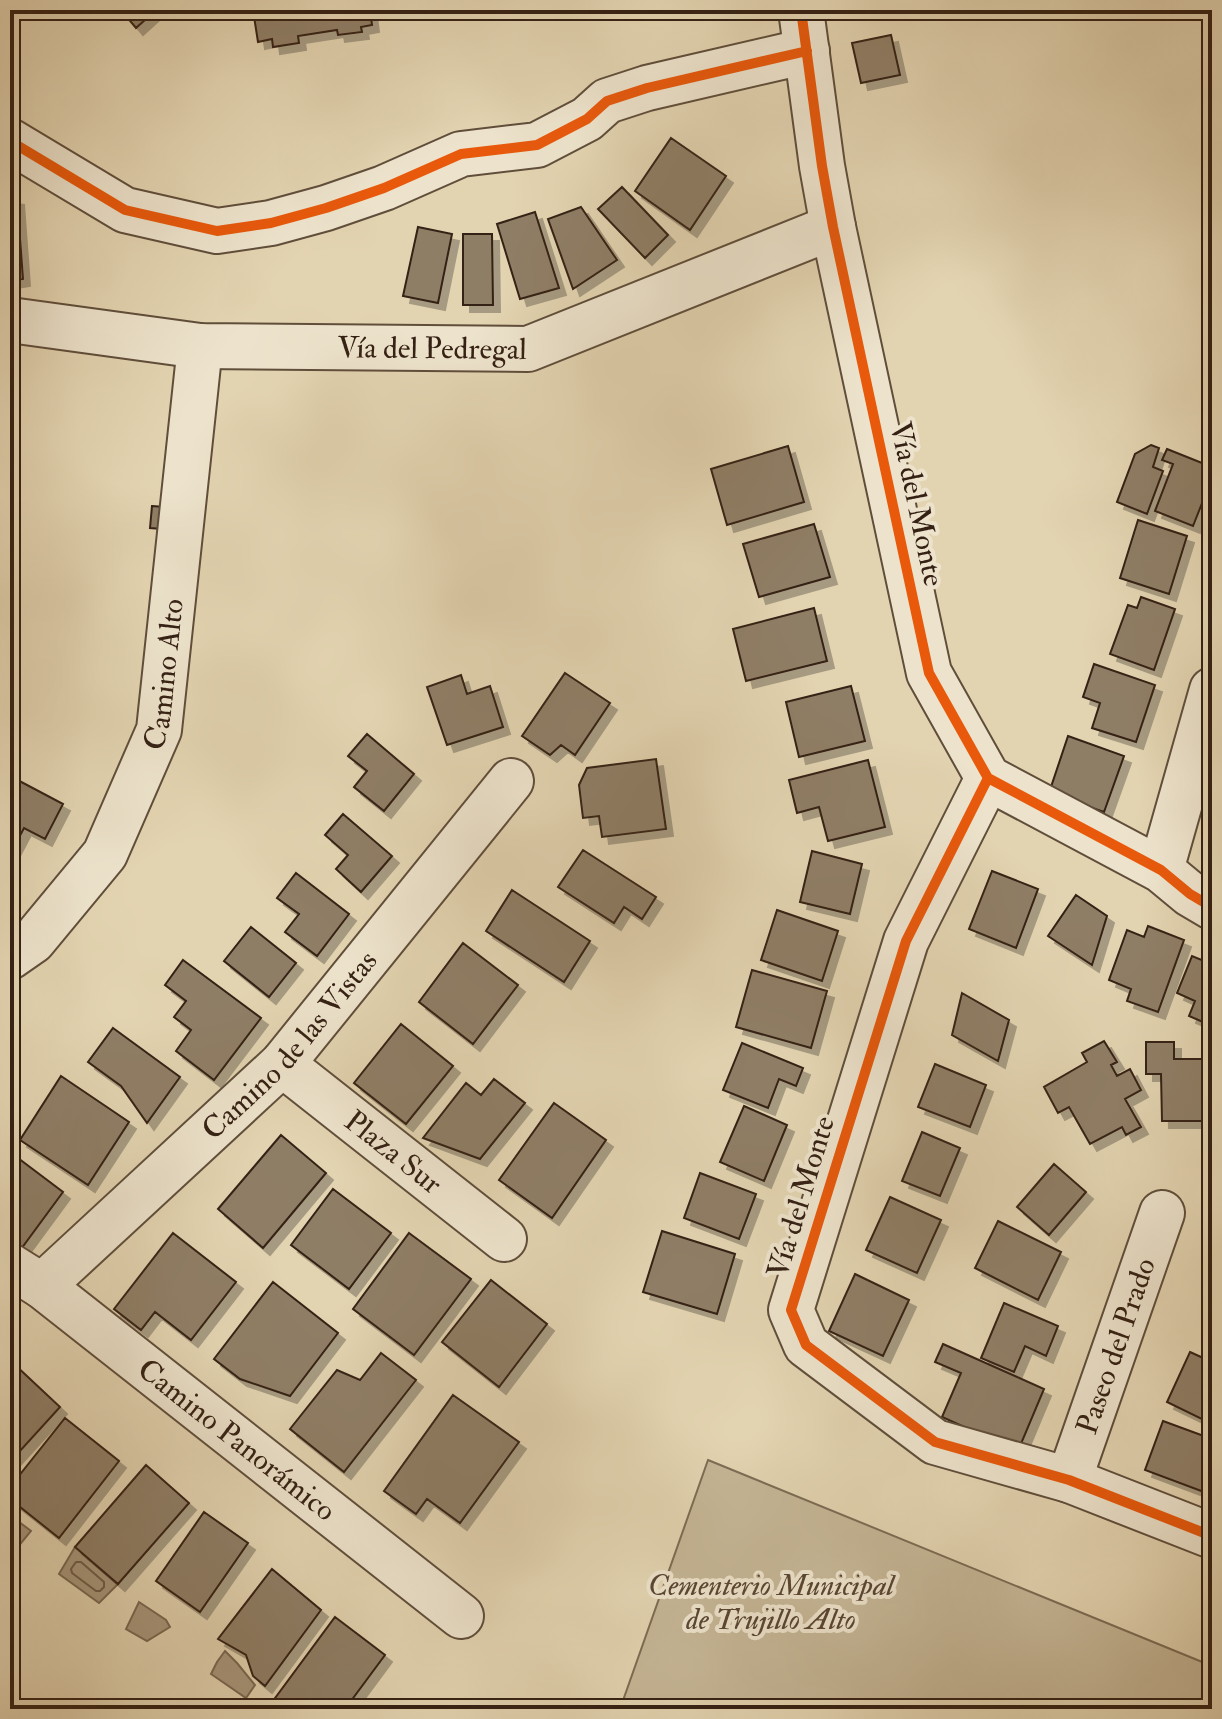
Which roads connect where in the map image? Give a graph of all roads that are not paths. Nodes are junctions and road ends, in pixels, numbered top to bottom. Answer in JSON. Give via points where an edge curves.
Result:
{"nodes":[{"id":1,"x":804,"y":30,"type":"edge"},
{"id":2,"x":10,"y":141,"type":"edge"},
{"id":3,"x":833,"y":227,"type":"junction"},
{"id":4,"x":10,"y":320,"type":"edge"},
{"id":5,"x":200,"y":346,"type":"junction"},
{"id":6,"x":1212,"y":690,"type":"edge"},
{"id":7,"x":988,"y":778,"type":"junction"},
{"id":8,"x":511,"y":781,"type":"dead end"},
{"id":9,"x":1161,"y":870,"type":"junction"},
{"id":10,"x":1212,"y":907,"type":"edge"},
{"id":11,"x":10,"y":957,"type":"edge"},
{"id":12,"x":282,"y":1064,"type":"junction"},
{"id":13,"x":1162,"y":1213,"type":"dead end"},
{"id":14,"x":504,"y":1239,"type":"dead end"},
{"id":15,"x":26,"y":1276,"type":"edge"},
{"id":16,"x":1069,"y":1480,"type":"junction"},
{"id":17,"x":1212,"y":1536,"type":"edge"},
{"id":18,"x":461,"y":1616,"type":"dead end"}],
"edges":[{"from":1,"to":2,"type":"street","via":[[607,101],[587,119],[537,145],[461,154],[326,208],[217,231],[125,210]]},
{"from":1,"to":3,"type":"street","name":"Vía del Monte"},
{"from":3,"to":5,"type":"street","name":"Vía del Pedregal","via":[[528,349]]},
{"from":3,"to":7,"type":"street","name":"Vía del Monte","via":[[929,673]]},
{"from":4,"to":5,"type":"street","name":"Vía del Pedregal"},
{"from":5,"to":11,"type":"street","name":"Camino Alto","via":[[159,730],[105,854],[33,941]]},
{"from":6,"to":9,"type":"street"},
{"from":7,"to":9,"type":"street"},
{"from":7,"to":16,"type":"street","name":"Vía del Monte","via":[[906,941],[791,1310],[806,1345],[935,1442]]},
{"from":8,"to":12,"type":"street","name":"Camino de las Vistas"},
{"from":9,"to":10,"type":"street"},
{"from":12,"to":14,"type":"street","name":"Plaza Sur"},
{"from":12,"to":15,"type":"street","name":"Camino de las Vistas"},
{"from":13,"to":16,"type":"street","name":"Paseo del Prado"},
{"from":15,"to":18,"type":"street","name":"Camino Panorámico"},
{"from":16,"to":17,"type":"street","name":"Vía del Monte"}]}
